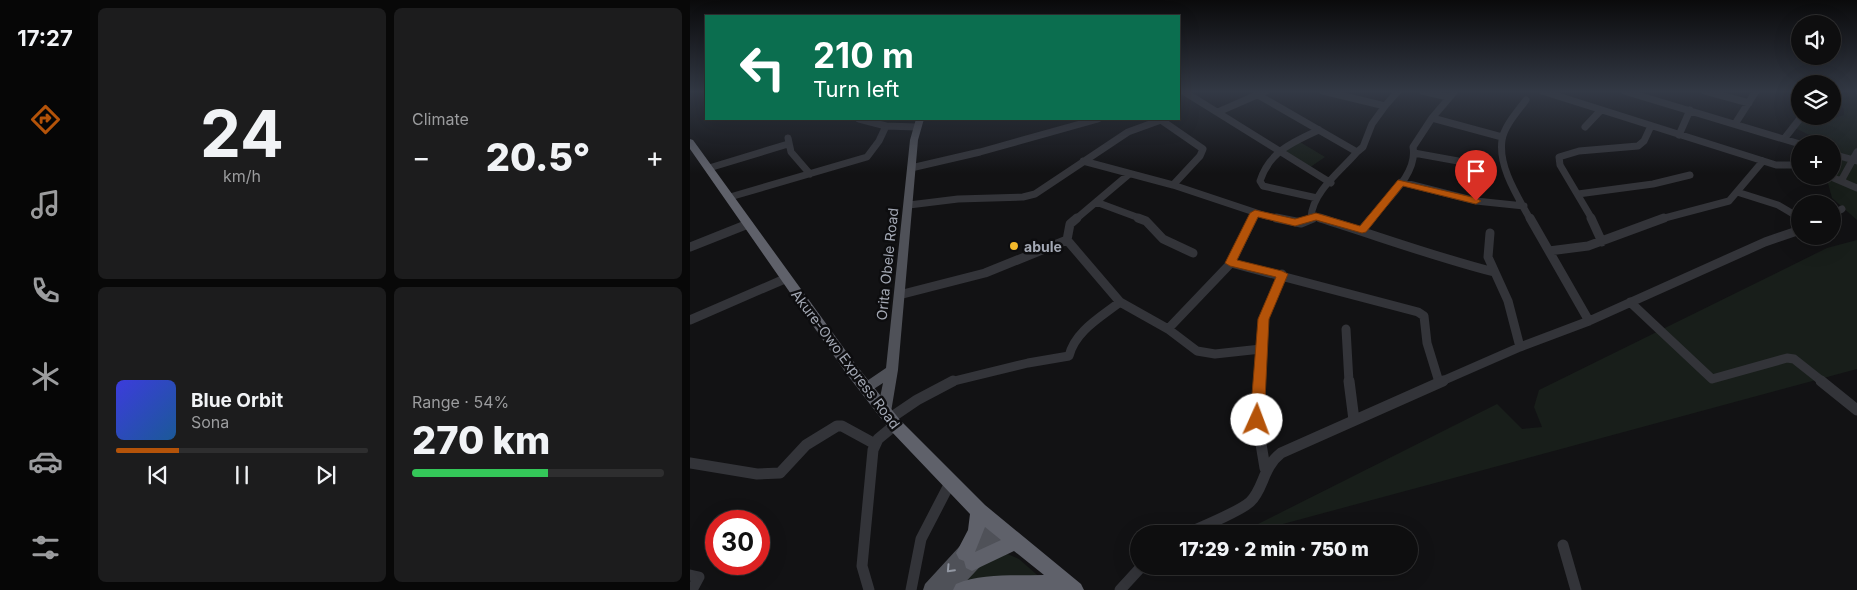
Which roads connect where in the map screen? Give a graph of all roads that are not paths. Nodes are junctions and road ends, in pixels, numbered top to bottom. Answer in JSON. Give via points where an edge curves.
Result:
{"nodes":[{"id":1,"x":1432,"y":118,"type":"edge"},
{"id":2,"x":1228,"y":119,"type":"edge"},
{"id":3,"x":1300,"y":119,"type":"edge"},
{"id":4,"x":1376,"y":119,"type":"edge"},
{"id":5,"x":1434,"y":119,"type":"edge"},
{"id":6,"x":1514,"y":119,"type":"edge"},
{"id":7,"x":1593,"y":119,"type":"edge"},
{"id":8,"x":1628,"y":119,"type":"edge"},
{"id":9,"x":1686,"y":119,"type":"edge"},
{"id":10,"x":1717,"y":119,"type":"edge"},
{"id":11,"x":1739,"y":119,"type":"edge"},
{"id":12,"x":863,"y":120,"type":"edge"},
{"id":13,"x":1093,"y":120,"type":"edge"},
{"id":14,"x":918,"y":123,"type":"edge"},
{"id":15,"x":1735,"y":124,"type":"junction"},
{"id":16,"x":1795,"y":125,"type":"edge"},
{"id":17,"x":886,"y":126,"type":"junction"},
{"id":18,"x":1651,"y":126,"type":"junction"},
{"id":19,"x":1585,"y":127,"type":"dead end"},
{"id":20,"x":1319,"y":130,"type":"junction"},
{"id":21,"x":1679,"y":135,"type":"junction"},
{"id":22,"x":1502,"y":137,"type":"junction"},
{"id":23,"x":1784,"y":139,"type":"junction"},
{"id":24,"x":1791,"y":141,"type":"edge"},
{"id":25,"x":690,"y":142,"type":"edge"},
{"id":26,"x":1278,"y":150,"type":"junction"},
{"id":27,"x":1356,"y":152,"type":"junction"},
{"id":28,"x":1857,"y":152,"type":"edge"},
{"id":29,"x":1414,"y":153,"type":"junction"},
{"id":30,"x":1841,"y":156,"type":"edge"},
{"id":31,"x":1855,"y":160,"type":"edge"},
{"id":32,"x":1763,"y":161,"type":"junction"},
{"id":33,"x":1083,"y":162,"type":"junction"},
{"id":34,"x":1469,"y":163,"type":"dead end"},
{"id":35,"x":1791,"y":166,"type":"edge"},
{"id":36,"x":709,"y":168,"type":"junction"},
{"id":37,"x":911,"y":168,"type":"junction"},
{"id":38,"x":810,"y":174,"type":"junction"},
{"id":39,"x":1128,"y":174,"type":"junction"},
{"id":40,"x":1690,"y":175,"type":"dead end"},
{"id":41,"x":1841,"y":181,"type":"joint"},
{"id":42,"x":1401,"y":182,"type":"junction"},
{"id":43,"x":1331,"y":183,"type":"junction"},
{"id":44,"x":1173,"y":185,"type":"junction"},
{"id":45,"x":1857,"y":188,"type":"edge"},
{"id":46,"x":1737,"y":192,"type":"junction"},
{"id":47,"x":1578,"y":194,"type":"junction"},
{"id":48,"x":730,"y":197,"type":"junction"},
{"id":49,"x":1317,"y":198,"type":"junction"},
{"id":50,"x":1096,"y":202,"type":"junction"},
{"id":51,"x":909,"y":205,"type":"junction"},
{"id":52,"x":1524,"y":206,"type":"junction"},
{"id":53,"x":1255,"y":213,"type":"junction"},
{"id":54,"x":1791,"y":213,"type":"edge"},
{"id":55,"x":1311,"y":217,"type":"junction"},
{"id":56,"x":748,"y":224,"type":"junction"},
{"id":57,"x":1362,"y":230,"type":"junction"},
{"id":58,"x":1490,"y":233,"type":"dead end"},
{"id":59,"x":1791,"y":233,"type":"edge"},
{"id":60,"x":1067,"y":240,"type":"junction"},
{"id":61,"x":1602,"y":242,"type":"junction"},
{"id":62,"x":690,"y":247,"type":"edge"},
{"id":63,"x":1548,"y":251,"type":"junction"},
{"id":64,"x":1193,"y":253,"type":"dead end"},
{"id":65,"x":1230,"y":263,"type":"junction"},
{"id":66,"x":1494,"y":272,"type":"junction"},
{"id":67,"x":1282,"y":274,"type":"junction"},
{"id":68,"x":787,"y":278,"type":"junction"},
{"id":69,"x":899,"y":295,"type":"junction"},
{"id":70,"x":1120,"y":302,"type":"junction"},
{"id":71,"x":1630,"y":302,"type":"junction"},
{"id":72,"x":690,"y":320,"type":"edge"},
{"id":73,"x":1589,"y":320,"type":"junction"},
{"id":74,"x":1168,"y":329,"type":"junction"},
{"id":75,"x":1346,"y":330,"type":"dead end"},
{"id":76,"x":1520,"y":347,"type":"junction"},
{"id":77,"x":1261,"y":349,"type":"junction"},
{"id":78,"x":892,"y":370,"type":"junction"},
{"id":79,"x":1439,"y":382,"type":"junction"},
{"id":80,"x":866,"y":389,"type":"junction"},
{"id":81,"x":1857,"y":410,"type":"edge"},
{"id":82,"x":889,"y":419,"type":"junction"},
{"id":83,"x":1354,"y":420,"type":"junction"},
{"id":84,"x":875,"y":444,"type":"junction"},
{"id":85,"x":690,"y":463,"type":"edge"},
{"id":86,"x":1265,"y":468,"type":"junction"},
{"id":87,"x":950,"y":482,"type":"junction"},
{"id":88,"x":979,"y":511,"type":"junction"},
{"id":89,"x":1204,"y":525,"type":"edge"},
{"id":90,"x":1005,"y":533,"type":"junction"},
{"id":91,"x":1563,"y":545,"type":"dead end"},
{"id":92,"x":969,"y":558,"type":"junction"},
{"id":93,"x":690,"y":575,"type":"edge"},
{"id":94,"x":1134,"y":575,"type":"edge"},
{"id":95,"x":1072,"y":587,"type":"edge"},
{"id":96,"x":933,"y":589,"type":"edge"},
{"id":97,"x":692,"y":590,"type":"edge"},
{"id":98,"x":869,"y":590,"type":"edge"},
{"id":99,"x":911,"y":590,"type":"edge"},
{"id":100,"x":962,"y":590,"type":"edge"},
{"id":101,"x":1120,"y":590,"type":"edge"},
{"id":102,"x":1576,"y":590,"type":"edge"}],
"edges":[{"from":1,"to":29,"type":"street","via":[[1413,147]]},
{"from":2,"to":26,"type":"street"},
{"from":3,"to":20,"type":"street"},
{"from":4,"to":27,"type":"street","via":[[1363,147]]},
{"from":5,"to":22,"type":"street"},
{"from":6,"to":22,"type":"street"},
{"from":7,"to":19,"type":"street"},
{"from":8,"to":18,"type":"street"},
{"from":9,"to":21,"type":"street"},
{"from":10,"to":15,"type":"street"},
{"from":11,"to":15,"type":"street"},
{"from":12,"to":17,"type":"street"},
{"from":13,"to":37,"type":"street"},
{"from":14,"to":17,"type":"street"},
{"from":14,"to":37,"type":"main road","name":"Orita Obele Road"},
{"from":15,"to":23,"type":"street"},
{"from":16,"to":23,"type":"street"},
{"from":17,"to":38,"type":"street","via":[[867,157]]},
{"from":18,"to":21,"type":"street"},
{"from":18,"to":47,"type":"street","via":[[1638,146],[1559,156],[1560,164]]},
{"from":20,"to":26,"type":"street"},
{"from":20,"to":27,"type":"street"},
{"from":21,"to":32,"type":"street"},
{"from":22,"to":52,"type":"street","via":[[1503,165]]},
{"from":23,"to":24,"type":"street"},
{"from":25,"to":36,"type":"highway","name":"Akure-Owo Express Road"},
{"from":26,"to":43,"type":"street"},
{"from":26,"to":49,"type":"street","via":[[1264,168],[1261,184]]},
{"from":27,"to":43,"type":"street"},
{"from":28,"to":31,"type":"street"},
{"from":29,"to":34,"type":"street"},
{"from":29,"to":42,"type":"street","via":[[1412,164]]},
{"from":30,"to":31,"type":"street"},
{"from":31,"to":41,"type":"street"},
{"from":32,"to":35,"type":"street"},
{"from":32,"to":46,"type":"street"},
{"from":33,"to":39,"type":"street"},
{"from":33,"to":44,"type":"street","via":[[1128,132],[1162,120],[1203,149]]},
{"from":33,"to":51,"type":"street","via":[[1028,196]]},
{"from":36,"to":38,"type":"street","via":[[788,141],[790,152]]},
{"from":36,"to":48,"type":"highway","name":"Akure-Owo Express Road"},
{"from":37,"to":51,"type":"main road","name":"Orita Obele Road"},
{"from":38,"to":48,"type":"street"},
{"from":39,"to":44,"type":"street"},
{"from":39,"to":50,"type":"street"},
{"from":40,"to":47,"type":"street","via":[[1653,184]]},
{"from":41,"to":45,"type":"street"},
{"from":42,"to":52,"type":"street","via":[[1476,201]]},
{"from":42,"to":57,"type":"street"},
{"from":43,"to":49,"type":"street"},
{"from":44,"to":53,"type":"street"},
{"from":46,"to":54,"type":"street","via":[[1778,205]]},
{"from":46,"to":61,"type":"street","via":[[1721,204],[1670,216]]},
{"from":47,"to":61,"type":"street"},
{"from":48,"to":56,"type":"highway","name":"Akure-Owo Express Road"},
{"from":49,"to":55,"type":"street","via":[[1310,210]]},
{"from":50,"to":60,"type":"street","via":[[1070,224]]},
{"from":50,"to":64,"type":"street","via":[[1146,221],[1163,239]]},
{"from":51,"to":69,"type":"main road","name":"Orita Obele Road"},
{"from":52,"to":63,"type":"street"},
{"from":53,"to":55,"type":"street","via":[[1295,222]]},
{"from":53,"to":65,"type":"street"},
{"from":55,"to":57,"type":"street"},
{"from":56,"to":62,"type":"street"},
{"from":56,"to":68,"type":"highway","name":"Akure-Owo Express Road"},
{"from":57,"to":66,"type":"street"},
{"from":58,"to":66,"type":"street","via":[[1488,257]]},
{"from":59,"to":71,"type":"street"},
{"from":60,"to":69,"type":"street","via":[[1005,267],[944,286]]},
{"from":60,"to":70,"type":"street"},
{"from":61,"to":63,"type":"street"},
{"from":63,"to":73,"type":"street"},
{"from":65,"to":67,"type":"street"},
{"from":65,"to":74,"type":"street"},
{"from":66,"to":76,"type":"street","via":[[1508,301]]},
{"from":67,"to":77,"type":"street","via":[[1265,313]]},
{"from":67,"to":79,"type":"street","via":[[1422,314]]},
{"from":68,"to":72,"type":"street"},
{"from":68,"to":80,"type":"highway","name":"Akure-Owo Express Road"},
{"from":69,"to":78,"type":"main road","name":"Orita Obele Road"},
{"from":70,"to":74,"type":"street"},
{"from":70,"to":82,"type":"street","via":[[1078,336],[1069,356],[953,381]]},
{"from":71,"to":73,"type":"street"},
{"from":71,"to":81,"type":"street","via":[[1712,378],[1794,359]]},
{"from":73,"to":76,"type":"street"},
{"from":74,"to":77,"type":"street","via":[[1185,344],[1205,354]]},
{"from":75,"to":83,"type":"street"},
{"from":76,"to":79,"type":"street"},
{"from":77,"to":86,"type":"street","via":[[1257,420]]},
{"from":78,"to":80,"type":"main road"},
{"from":78,"to":82,"type":"main road","name":"Orita Obele Road"},
{"from":79,"to":83,"type":"street"},
{"from":80,"to":82,"type":"highway","name":"Akure-Owo Express Road"},
{"from":82,"to":84,"type":"street"},
{"from":82,"to":87,"type":"highway","name":"Akure-Owo Express Road"},
{"from":83,"to":86,"type":"street","via":[[1281,453]]},
{"from":84,"to":85,"type":"street","via":[[837,426],[806,445],[780,473],[757,474]]},
{"from":84,"to":98,"type":"street","via":[[863,537],[862,566]]},
{"from":86,"to":89,"type":"street","via":[[1257,494],[1249,503]]},
{"from":87,"to":88,"type":"highway","name":"Akure-Owo Express Road"},
{"from":87,"to":99,"type":"street","via":[[921,539]]},
{"from":88,"to":90,"type":"highway","name":"Akure-Owo Express Road"},
{"from":88,"to":92,"type":"highway"},
{"from":90,"to":92,"type":"highway"},
{"from":90,"to":92,"type":"main road"},
{"from":90,"to":95,"type":"highway","name":"Akure-Owo Express Road"},
{"from":91,"to":102,"type":"street"},
{"from":92,"to":96,"type":"main road"},
{"from":93,"to":97,"type":"street","via":[[699,578]]},
{"from":94,"to":101,"type":"street"},
{"from":95,"to":100,"type":"highway","via":[[996,585]]}]}
